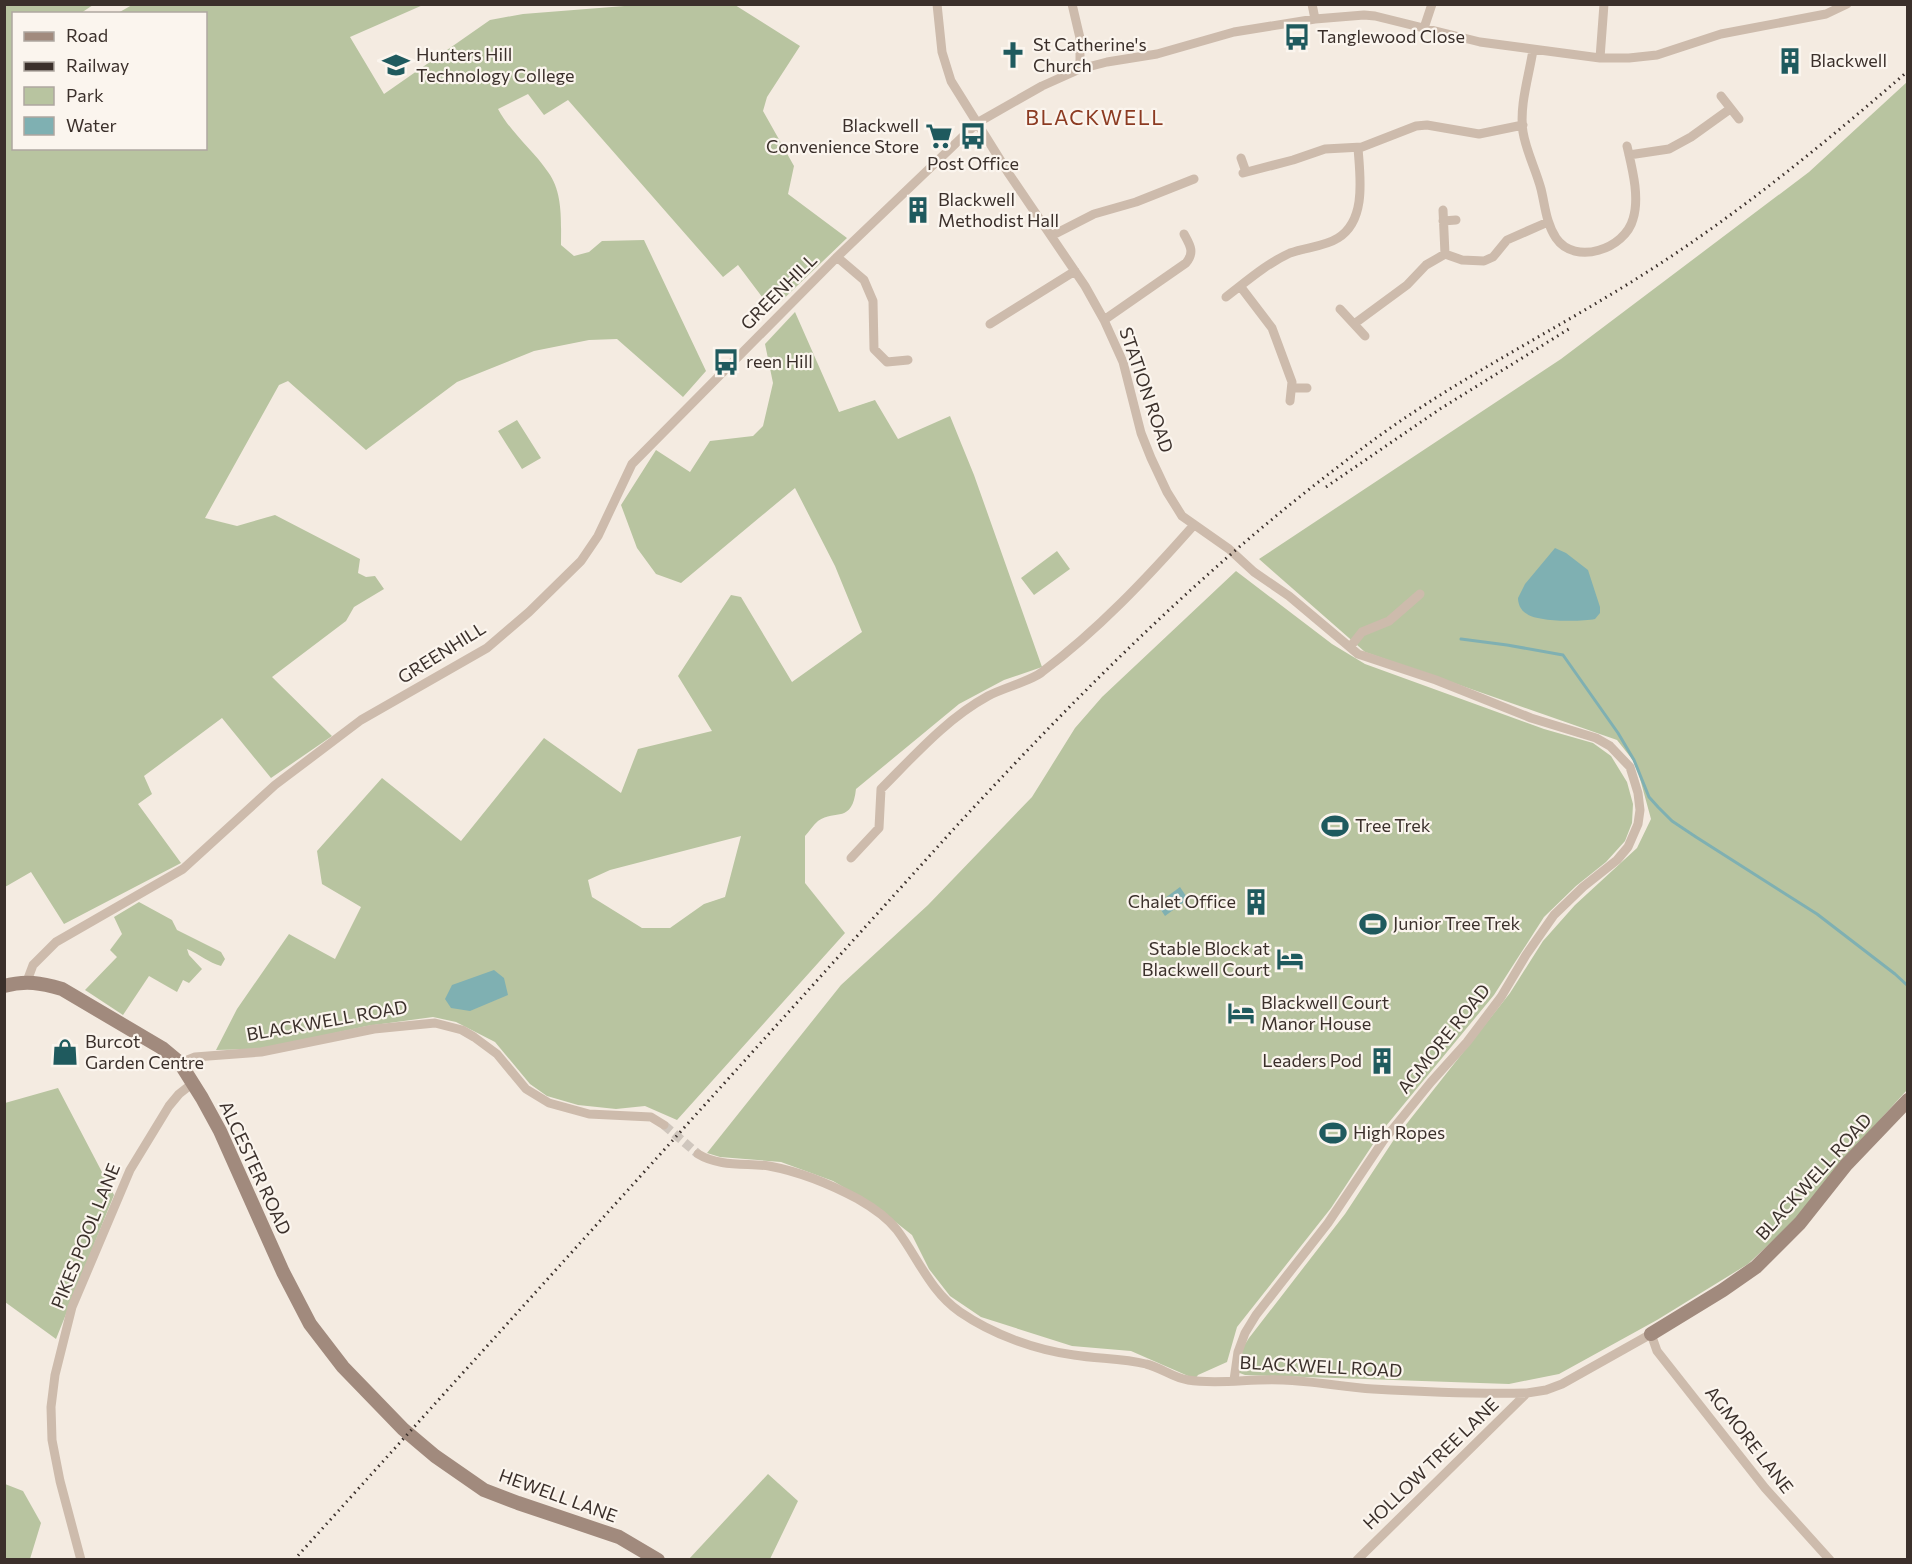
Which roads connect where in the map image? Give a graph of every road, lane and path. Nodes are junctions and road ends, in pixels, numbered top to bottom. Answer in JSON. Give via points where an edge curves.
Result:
{"nodes":[{"id":1,"x":937,"y":4,"type":"edge"},
{"id":2,"x":1072,"y":4,"type":"edge"},
{"id":3,"x":1312,"y":4,"type":"edge"},
{"id":4,"x":1432,"y":4,"type":"edge"},
{"id":5,"x":1604,"y":4,"type":"edge"},
{"id":6,"x":1847,"y":4,"type":"edge"},
{"id":7,"x":1315,"y":19,"type":"junction"},
{"id":8,"x":1424,"y":28,"type":"junction"},
{"id":9,"x":1533,"y":50,"type":"junction"},
{"id":10,"x":1600,"y":58,"type":"junction"},
{"id":11,"x":1080,"y":69,"type":"junction"},
{"id":12,"x":1721,"y":96,"type":"dead end"},
{"id":13,"x":1730,"y":109,"type":"junction"},
{"id":14,"x":1739,"y":119,"type":"dead end"},
{"id":15,"x":977,"y":123,"type":"junction"},
{"id":16,"x":1523,"y":125,"type":"junction"},
{"id":17,"x":1358,"y":148,"type":"junction"},
{"id":18,"x":1241,"y":158,"type":"dead end"},
{"id":19,"x":1194,"y":179,"type":"dead end"},
{"id":20,"x":1443,"y":210,"type":"dead end"},
{"id":21,"x":1456,"y":220,"type":"dead end"},
{"id":22,"x":1443,"y":221,"type":"junction"},
{"id":23,"x":1548,"y":222,"type":"junction"},
{"id":24,"x":1184,"y":234,"type":"dead end"},
{"id":25,"x":1051,"y":236,"type":"junction"},
{"id":26,"x":1445,"y":254,"type":"junction"},
{"id":27,"x":837,"y":257,"type":"junction"},
{"id":28,"x":1075,"y":271,"type":"junction"},
{"id":29,"x":1240,"y":286,"type":"junction"},
{"id":30,"x":1226,"y":297,"type":"dead end"},
{"id":31,"x":1340,"y":309,"type":"dead end"},
{"id":32,"x":1104,"y":320,"type":"junction"},
{"id":33,"x":990,"y":324,"type":"dead end"},
{"id":34,"x":1354,"y":324,"type":"junction"},
{"id":35,"x":1365,"y":336,"type":"dead end"},
{"id":36,"x":908,"y":360,"type":"dead end"},
{"id":37,"x":1293,"y":388,"type":"junction"},
{"id":38,"x":1307,"y":388,"type":"dead end"},
{"id":39,"x":1290,"y":400,"type":"dead end"},
{"id":40,"x":1193,"y":526,"type":"junction"},
{"id":41,"x":1241,"y":561,"type":"joint"},
{"id":42,"x":1420,"y":594,"type":"dead end"},
{"id":43,"x":1350,"y":647,"type":"junction"},
{"id":44,"x":850,"y":858,"type":"dead end"},
{"id":45,"x":27,"y":981,"type":"junction"},
{"id":46,"x":4,"y":986,"type":"edge"},
{"id":47,"x":180,"y":1063,"type":"junction"},
{"id":48,"x":193,"y":1083,"type":"junction"},
{"id":49,"x":1908,"y":1100,"type":"edge"},
{"id":50,"x":664,"y":1125,"type":"tunnel mouth"},
{"id":51,"x":698,"y":1155,"type":"tunnel mouth"},
{"id":52,"x":1651,"y":1334,"type":"junction"},
{"id":53,"x":1234,"y":1380,"type":"junction"},
{"id":54,"x":1527,"y":1393,"type":"junction"},
{"id":55,"x":418,"y":1442,"type":"joint"},
{"id":56,"x":81,"y":1560,"type":"edge"},
{"id":57,"x":658,"y":1560,"type":"edge"},
{"id":58,"x":1357,"y":1560,"type":"edge"},
{"id":59,"x":1830,"y":1560,"type":"edge"}],
"edges":[{"from":1,"to":15,"type":"street","name":"STATION ROAD","via":[[945,65]]},
{"from":2,"to":11,"type":"street","via":[[1080,38]]},
{"from":3,"to":7,"type":"street"},
{"from":4,"to":8,"type":"street"},
{"from":5,"to":10,"type":"street"},
{"from":6,"to":10,"type":"street","name":"GREENHILL","via":[[1826,14],[1721,34],[1657,55]]},
{"from":7,"to":8,"type":"street","name":"GREENHILL","via":[[1364,15]]},
{"from":7,"to":11,"type":"street","name":"GREENHILL","via":[[1234,32],[1157,54]]},
{"from":8,"to":9,"type":"street","name":"GREENHILL"},
{"from":9,"to":10,"type":"street","name":"GREENHILL"},
{"from":9,"to":16,"type":"street"},
{"from":11,"to":15,"type":"street","name":"GREENHILL"},
{"from":12,"to":13,"type":"street"},
{"from":13,"to":14,"type":"street"},
{"from":13,"to":23,"type":"street","via":[[1669,149],[1628,151],[1633,220],[1628,231],[1612,245],[1593,252],[1564,247]]},
{"from":15,"to":25,"type":"street","name":"STATION ROAD"},
{"from":15,"to":27,"type":"street","name":"GREENHILL"},
{"from":16,"to":17,"type":"street","via":[[1479,134],[1416,126]]},
{"from":16,"to":23,"type":"street"},
{"from":17,"to":18,"type":"street","via":[[1325,149],[1245,173]]},
{"from":17,"to":29,"type":"street","via":[[1359,201],[1348,228],[1339,238],[1292,252]]},
{"from":19,"to":25,"type":"street","via":[[1094,214]]},
{"from":20,"to":22,"type":"street"},
{"from":21,"to":22,"type":"street"},
{"from":22,"to":26,"type":"street"},
{"from":23,"to":26,"type":"street","via":[[1507,240],[1484,261]]},
{"from":24,"to":32,"type":"street","via":[[1192,249],[1186,263]]},
{"from":25,"to":28,"type":"street","name":"STATION ROAD"},
{"from":26,"to":34,"type":"street"},
{"from":27,"to":36,"type":"street","name":"GREENHILL","via":[[864,280],[873,301],[874,349],[887,362]]},
{"from":27,"to":45,"type":"street","name":"GREENHILL","via":[[632,464],[598,536],[581,561],[529,612],[487,648],[361,720],[275,785],[183,869],[48,948],[33,965]]},
{"from":28,"to":32,"type":"street","name":"STATION ROAD"},
{"from":28,"to":33,"type":"street"},
{"from":29,"to":30,"type":"street"},
{"from":29,"to":37,"type":"street","via":[[1272,328]]},
{"from":31,"to":34,"type":"street"},
{"from":32,"to":40,"type":"street","name":"STATION ROAD","via":[[1123,362],[1151,458],[1174,504]]},
{"from":34,"to":35,"type":"street"},
{"from":37,"to":38,"type":"street"},
{"from":37,"to":39,"type":"street"},
{"from":40,"to":41,"type":"street","name":"STATION ROAD"},
{"from":40,"to":44,"type":"street","via":[[1121,602],[1040,674],[995,692],[954,717],[881,789],[879,828]]},
{"from":41,"to":43,"type":"street","name":"AGMORE ROAD"},
{"from":42,"to":43,"type":"street","via":[[1389,621],[1362,632]]},
{"from":43,"to":53,"type":"street","name":"AGMORE ROAD","via":[[1358,654],[1610,746],[1630,767],[1638,793],[1638,824],[1622,854],[1554,915],[1501,997],[1383,1141],[1328,1223],[1256,1315],[1238,1352]]},
{"from":45,"to":46,"type":"main road","name":"ALCESTER ROAD"},
{"from":45,"to":47,"type":"main road","name":"ALCESTER ROAD","via":[[73,993]]},
{"from":47,"to":48,"type":"main road","name":"ALCESTER ROAD"},
{"from":47,"to":50,"type":"street","name":"BLACKWELL ROAD","via":[[195,1057],[261,1052],[374,1029],[435,1023],[474,1037],[497,1054],[526,1089],[549,1103],[589,1114],[651,1117]]},
{"from":48,"to":55,"type":"main road","name":"ALCESTER ROAD","via":[[220,1131],[315,1332],[343,1367]]},
{"from":48,"to":56,"type":"street","name":"PIKES POOL LANE","via":[[169,1106],[130,1170],[72,1307],[54,1375],[52,1440]]},
{"from":49,"to":52,"type":"main road","name":"BLACKWELL ROAD","via":[[1756,1267]]},
{"from":51,"to":53,"type":"street","name":"BLACKWELL ROAD","via":[[716,1162],[785,1170],[827,1183],[859,1200],[897,1230],[943,1299],[969,1317],[1025,1344],[1072,1355],[1148,1364],[1185,1380]]},
{"from":52,"to":54,"type":"street","name":"BLACKWELL ROAD","via":[[1562,1384]]},
{"from":52,"to":59,"type":"street","name":"AGMORE LANE","via":[[1658,1351],[1765,1488]]},
{"from":53,"to":54,"type":"street","name":"BLACKWELL ROAD"},
{"from":54,"to":58,"type":"street","name":"HOLLOW TREE LANE"},
{"from":55,"to":57,"type":"main road","name":"HEWELL LANE","via":[[484,1490],[619,1537]]}]}
